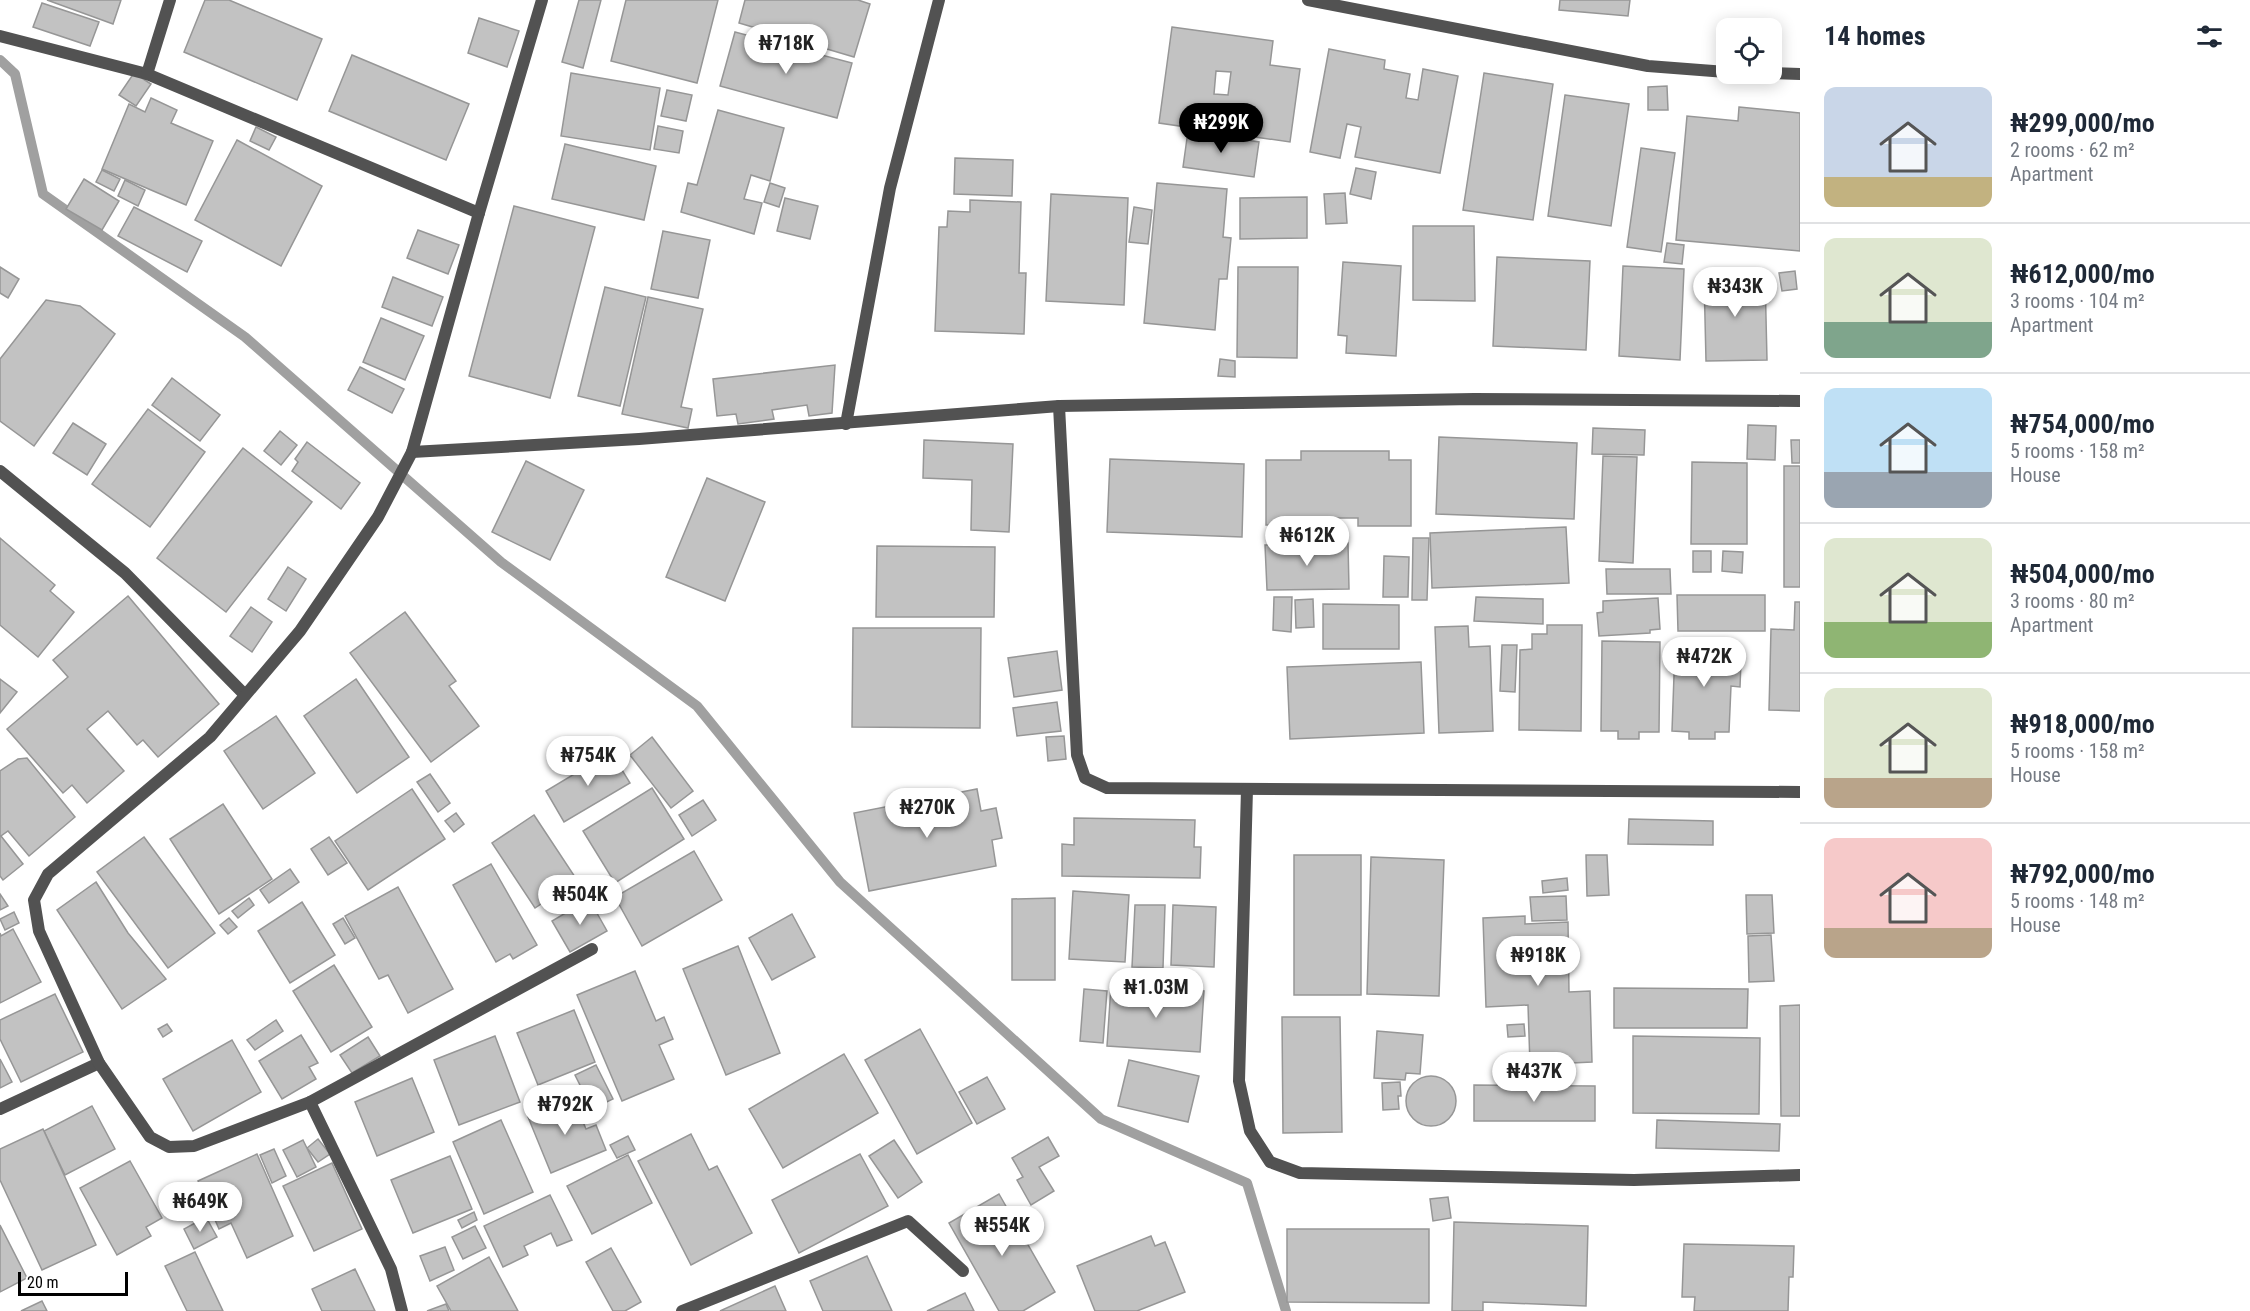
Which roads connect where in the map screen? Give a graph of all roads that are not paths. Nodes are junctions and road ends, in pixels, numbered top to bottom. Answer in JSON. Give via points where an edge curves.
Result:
{"nodes":[{"id":1,"x":170,"y":0,"type":"edge"},
{"id":2,"x":542,"y":0,"type":"edge"},
{"id":3,"x":939,"y":0,"type":"edge"},
{"id":4,"x":1308,"y":0,"type":"edge"},
{"id":5,"x":0,"y":36,"type":"edge"},
{"id":6,"x":1716,"y":71,"type":"edge"},
{"id":7,"x":1782,"y":73,"type":"edge"},
{"id":8,"x":147,"y":74,"type":"junction"},
{"id":9,"x":1800,"y":74,"type":"edge"},
{"id":10,"x":479,"y":213,"type":"junction"},
{"id":11,"x":1800,"y":401,"type":"edge"},
{"id":12,"x":1059,"y":406,"type":"junction"},
{"id":13,"x":846,"y":424,"type":"junction"},
{"id":14,"x":412,"y":452,"type":"junction"},
{"id":15,"x":0,"y":471,"type":"edge"},
{"id":16,"x":245,"y":695,"type":"junction"},
{"id":17,"x":1247,"y":789,"type":"junction"},
{"id":18,"x":1800,"y":792,"type":"edge"},
{"id":19,"x":592,"y":949,"type":"dead end"},
{"id":20,"x":99,"y":1063,"type":"junction"},
{"id":21,"x":310,"y":1102,"type":"junction"},
{"id":22,"x":0,"y":1109,"type":"edge"},
{"id":23,"x":1800,"y":1175,"type":"edge"},
{"id":24,"x":963,"y":1271,"type":"dead end"},
{"id":25,"x":402,"y":1311,"type":"edge"},
{"id":26,"x":682,"y":1311,"type":"edge"}],
"edges":[{"from":1,"to":8,"type":"street"},
{"from":2,"to":10,"type":"street"},
{"from":3,"to":13,"type":"street","via":[[890,188]]},
{"from":4,"to":6,"type":"street","via":[[1648,66]]},
{"from":5,"to":8,"type":"street"},
{"from":7,"to":9,"type":"street"},
{"from":8,"to":10,"type":"street"},
{"from":10,"to":14,"type":"street"},
{"from":11,"to":12,"type":"street","via":[[1474,399]]},
{"from":12,"to":13,"type":"street"},
{"from":12,"to":17,"type":"street","via":[[1077,755],[1085,778],[1107,788]]},
{"from":13,"to":14,"type":"street"},
{"from":14,"to":16,"type":"street","via":[[378,518],[300,631]]},
{"from":15,"to":16,"type":"street","via":[[125,573]]},
{"from":16,"to":20,"type":"street","via":[[210,737],[48,873],[34,900],[39,931]]},
{"from":17,"to":18,"type":"street"},
{"from":17,"to":23,"type":"street","via":[[1239,1081],[1250,1131],[1270,1162],[1300,1173],[1635,1180]]},
{"from":19,"to":21,"type":"street"},
{"from":20,"to":21,"type":"street","via":[[150,1137],[169,1148],[194,1146]]},
{"from":20,"to":22,"type":"street"},
{"from":21,"to":25,"type":"street","via":[[391,1269]]},
{"from":24,"to":26,"type":"street","via":[[908,1221]]}]}
